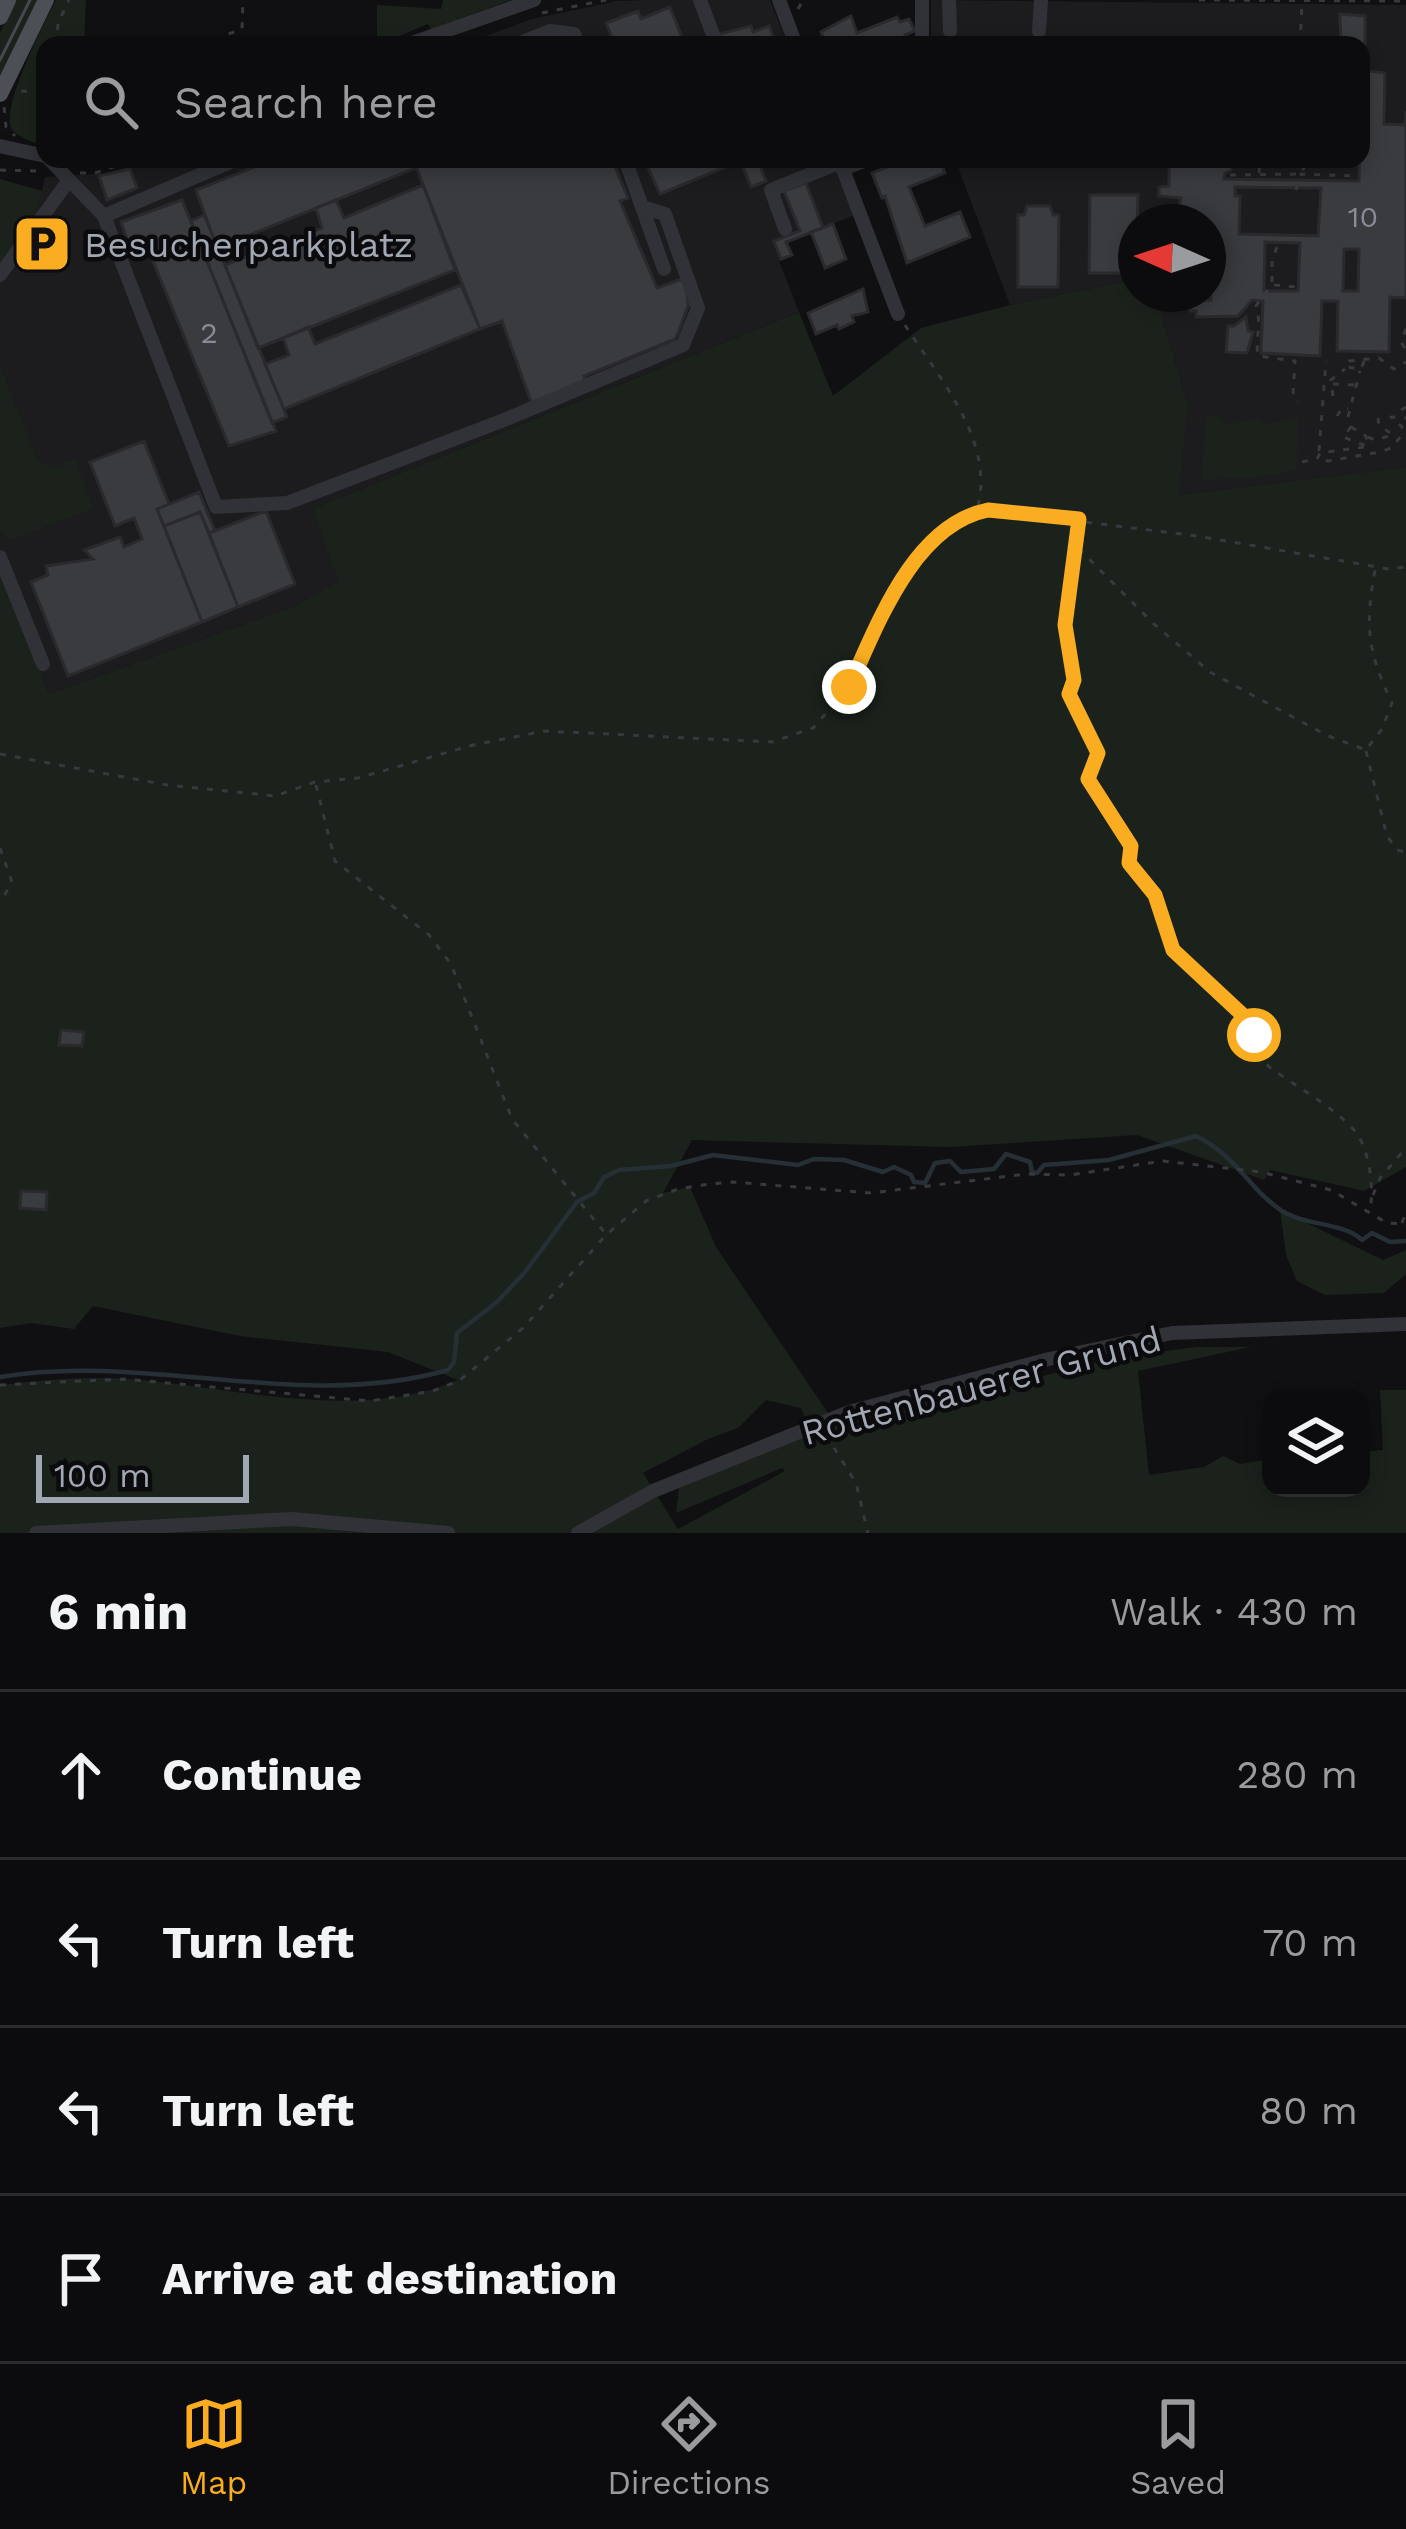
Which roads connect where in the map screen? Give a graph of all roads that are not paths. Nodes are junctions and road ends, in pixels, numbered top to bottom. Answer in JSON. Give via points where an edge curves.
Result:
{"nodes":[{"id":1,"x":8,"y":0,"type":"edge"},
{"id":2,"x":46,"y":0,"type":"edge"},
{"id":3,"x":533,"y":0,"type":"edge"},
{"id":4,"x":700,"y":0,"type":"edge"},
{"id":5,"x":779,"y":0,"type":"edge"},
{"id":6,"x":922,"y":0,"type":"edge"},
{"id":7,"x":950,"y":0,"type":"edge"},
{"id":8,"x":1041,"y":0,"type":"edge"},
{"id":9,"x":0,"y":17,"type":"edge"},
{"id":10,"x":950,"y":31,"type":"dead end"},
{"id":11,"x":1039,"y":31,"type":"dead end"},
{"id":12,"x":431,"y":36,"type":"edge"},
{"id":13,"x":538,"y":36,"type":"edge"},
{"id":14,"x":575,"y":36,"type":"edge"},
{"id":15,"x":714,"y":36,"type":"edge"},
{"id":16,"x":793,"y":36,"type":"edge"},
{"id":17,"x":922,"y":36,"type":"edge"},
{"id":18,"x":8,"y":93,"type":"edge"},
{"id":19,"x":0,"y":146,"type":"edge"},
{"id":20,"x":36,"y":154,"type":"edge"},
{"id":21,"x":58,"y":168,"type":"edge"},
{"id":22,"x":216,"y":168,"type":"edge"},
{"id":23,"x":628,"y":168,"type":"edge"},
{"id":24,"x":828,"y":168,"type":"edge"},
{"id":25,"x":843,"y":168,"type":"edge"},
{"id":26,"x":69,"y":180,"type":"junction"},
{"id":27,"x":642,"y":207,"type":"junction"},
{"id":28,"x":104,"y":216,"type":"junction"},
{"id":29,"x":785,"y":229,"type":"dead end"},
{"id":30,"x":664,"y":269,"type":"dead end"},
{"id":31,"x":0,"y":275,"type":"edge"},
{"id":32,"x":898,"y":314,"type":"road end"},
{"id":33,"x":0,"y":557,"type":"edge"},
{"id":34,"x":43,"y":664,"type":"dead end"},
{"id":35,"x":1406,"y":1324,"type":"edge"},
{"id":36,"x":177,"y":1528,"type":"edge"},
{"id":37,"x":36,"y":1533,"type":"edge"},
{"id":38,"x":448,"y":1533,"type":"edge"},
{"id":39,"x":578,"y":1533,"type":"edge"}],
"edges":[{"from":1,"to":9,"type":"main road"},
{"from":2,"to":18,"type":"main road"},
{"from":3,"to":12,"type":"street"},
{"from":4,"to":15,"type":"street"},
{"from":5,"to":16,"type":"street"},
{"from":6,"to":17,"type":"street"},
{"from":7,"to":10,"type":"street"},
{"from":8,"to":11,"type":"street"},
{"from":13,"to":14,"type":"street"},
{"from":19,"to":20,"type":"street"},
{"from":21,"to":26,"type":"street"},
{"from":22,"to":28,"type":"street"},
{"from":23,"to":27,"type":"street"},
{"from":24,"to":29,"type":"street","via":[[771,190]]},
{"from":25,"to":32,"type":"street"},
{"from":26,"to":28,"type":"street"},
{"from":26,"to":31,"type":"street"},
{"from":27,"to":28,"type":"street","via":[[665,214],[698,308],[683,345],[286,503],[216,507]]},
{"from":27,"to":30,"type":"street"},
{"from":33,"to":34,"type":"street"},
{"from":35,"to":39,"type":"street","name":"Rottenbauerer Grund","via":[[1140,1338],[849,1412],[653,1491]]},
{"from":36,"to":37,"type":"street"},
{"from":36,"to":38,"type":"street","via":[[292,1519]]}]}
